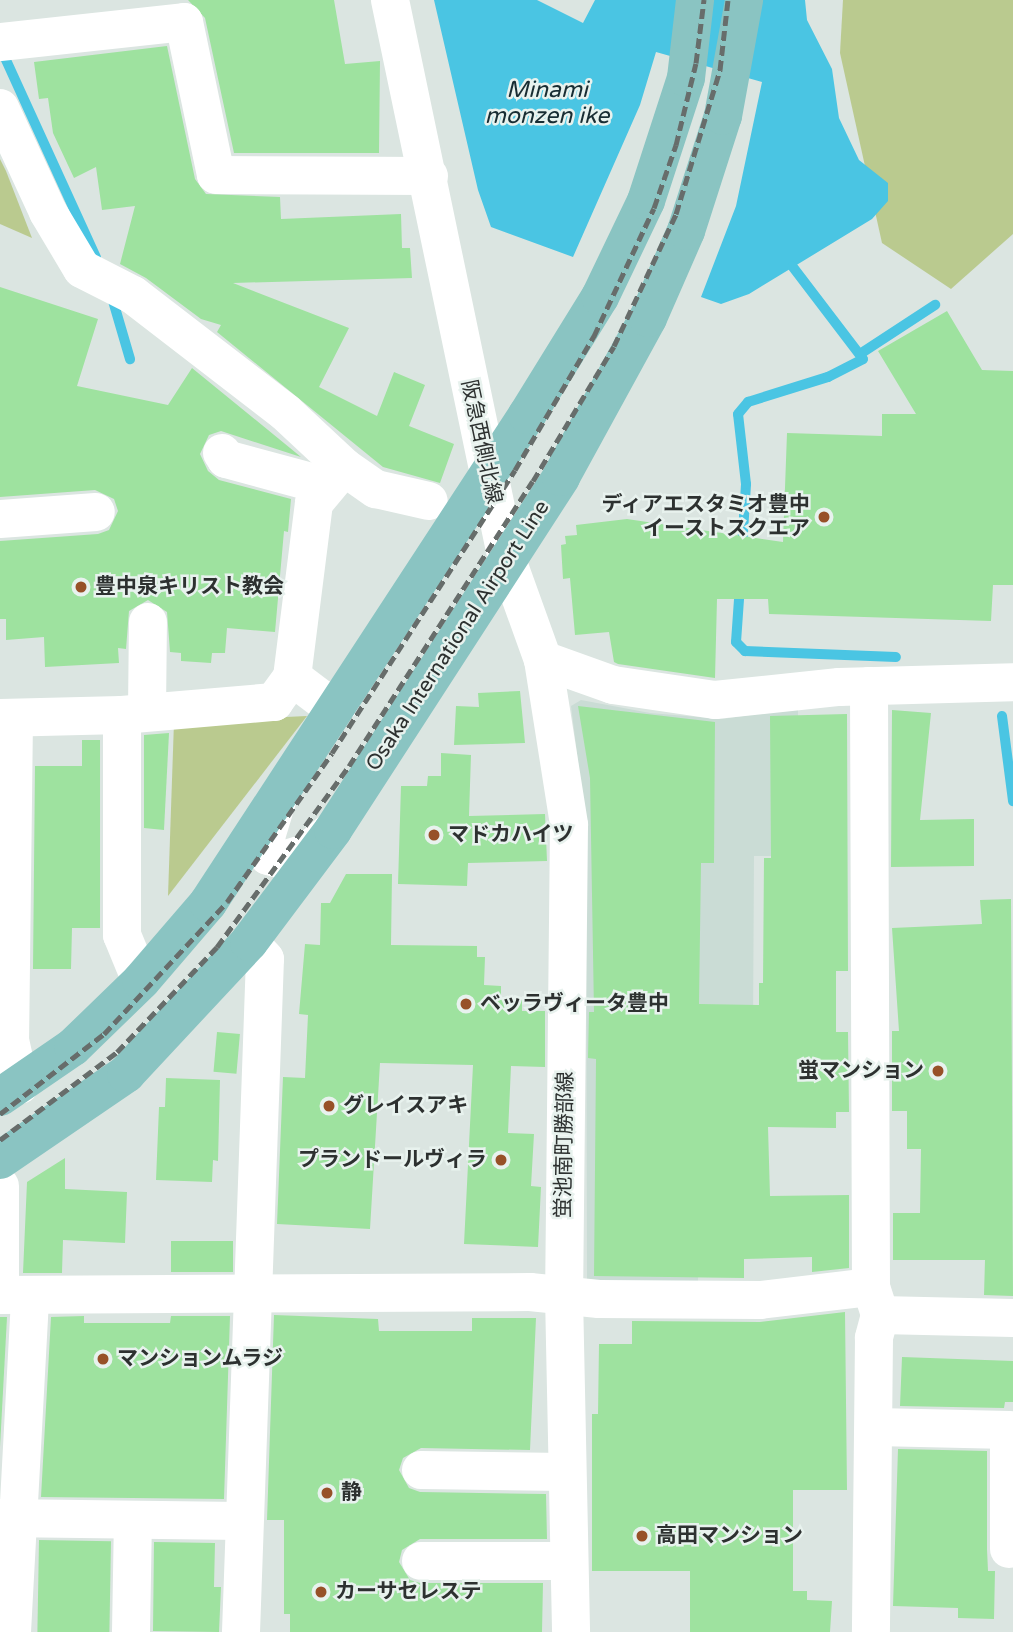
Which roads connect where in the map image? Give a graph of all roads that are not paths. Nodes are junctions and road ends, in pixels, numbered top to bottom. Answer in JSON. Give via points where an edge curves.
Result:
{"nodes":[{"id":1,"x":390,"y":0,"type":"edge"},
{"id":2,"x":695,"y":0,"type":"edge"},
{"id":3,"x":744,"y":0,"type":"edge"},
{"id":4,"x":7,"y":41,"type":"edge"},
{"id":5,"x":0,"y":108,"type":"edge"},
{"id":6,"x":429,"y":176,"type":"junction"},
{"id":7,"x":222,"y":453,"type":"dead end"},
{"id":8,"x":335,"y":476,"type":"junction"},
{"id":9,"x":488,"y":477,"type":"junction"},
{"id":10,"x":429,"y":501,"type":"dead end"},
{"id":11,"x":96,"y":512,"type":"dead end"},
{"id":12,"x":0,"y":519,"type":"edge"},
{"id":13,"x":507,"y":560,"type":"junction"},
{"id":14,"x":148,"y":622,"type":"dead end"},
{"id":15,"x":542,"y":660,"type":"junction"},
{"id":16,"x":292,"y":677,"type":"junction"},
{"id":17,"x":869,"y":686,"type":"junction"},
{"id":18,"x":1006,"y":690,"type":"edge"},
{"id":19,"x":341,"y":702,"type":"junction"},
{"id":20,"x":134,"y":714,"type":"junction"},
{"id":21,"x":7,"y":718,"type":"edge"},
{"id":22,"x":277,"y":801,"type":"junction"},
{"id":23,"x":333,"y":830,"type":"junction"},
{"id":24,"x":249,"y":942,"type":"junction"},
{"id":25,"x":141,"y":981,"type":"junction"},
{"id":26,"x":10,"y":1091,"type":"edge"},
{"id":27,"x":0,"y":1160,"type":"edge"},
{"id":28,"x":0,"y":1186,"type":"edge"},
{"id":29,"x":10,"y":1290,"type":"edge"},
{"id":30,"x":253,"y":1294,"type":"junction"},
{"id":31,"x":564,"y":1295,"type":"junction"},
{"id":32,"x":875,"y":1301,"type":"junction"},
{"id":33,"x":1013,"y":1318,"type":"edge"},
{"id":34,"x":876,"y":1427,"type":"junction"},
{"id":35,"x":421,"y":1470,"type":"dead end"},
{"id":36,"x":566,"y":1472,"type":"junction"},
{"id":37,"x":8,"y":1518,"type":"edge"},
{"id":38,"x":134,"y":1520,"type":"junction"},
{"id":39,"x":242,"y":1521,"type":"junction"},
{"id":40,"x":1009,"y":1549,"type":"dead end"},
{"id":41,"x":421,"y":1561,"type":"dead end"},
{"id":42,"x":567,"y":1561,"type":"junction"},
{"id":43,"x":12,"y":1632,"type":"edge"},
{"id":44,"x":131,"y":1632,"type":"edge"},
{"id":45,"x":241,"y":1632,"type":"edge"},
{"id":46,"x":571,"y":1632,"type":"edge"},
{"id":47,"x":871,"y":1632,"type":"edge"}],
"edges":[{"from":1,"to":6,"type":"street","name":"阪急西側北線"},
{"from":2,"to":9,"type":"main road","via":[[688,61],[662,160],[611,273]]},
{"from":3,"to":13,"type":"main road","name":"Osaka International Airport Line","via":[[733,74],[702,188],[648,318],[561,477]]},
{"from":4,"to":6,"type":"street","via":[[184,22],[216,175]]},
{"from":5,"to":8,"type":"street","via":[[82,269],[108,282],[285,412]]},
{"from":6,"to":9,"type":"street","name":"阪急西側北線"},
{"from":7,"to":8,"type":"street","via":[[226,459]]},
{"from":8,"to":10,"type":"street"},
{"from":8,"to":16,"type":"street","via":[[314,503]]},
{"from":9,"to":13,"type":"street","name":"阪急西側北線"},
{"from":9,"to":19,"type":"main road"},
{"from":11,"to":12,"type":"street"},
{"from":13,"to":15,"type":"street","name":"阪急西側北線"},
{"from":13,"to":23,"type":"main road","name":"Osaka International Airport Line"},
{"from":14,"to":20,"type":"street"},
{"from":15,"to":17,"type":"street","via":[[613,685],[678,697],[737,698]]},
{"from":15,"to":31,"type":"street","name":"蛍池南町勝部線","via":[[569,825]]},
{"from":16,"to":19,"type":"street","via":[[323,700]]},
{"from":16,"to":20,"type":"street","via":[[274,702]]},
{"from":17,"to":18,"type":"street"},
{"from":17,"to":32,"type":"street"},
{"from":19,"to":22,"type":"main road"},
{"from":20,"to":21,"type":"street"},
{"from":20,"to":25,"type":"street","via":[[122,935]]},
{"from":21,"to":26,"type":"street"},
{"from":22,"to":23,"type":"street","via":[[266,837],[268,856],[283,860],[306,853]]},
{"from":22,"to":25,"type":"main road","via":[[208,903]]},
{"from":23,"to":24,"type":"main road","name":"Osaka International Airport Line"},
{"from":24,"to":27,"type":"main road","name":"Osaka International Airport Line","via":[[126,1074]]},
{"from":24,"to":30,"type":"street","via":[[265,959]]},
{"from":25,"to":26,"type":"main road","via":[[73,1048]]},
{"from":28,"to":29,"type":"street"},
{"from":29,"to":30,"type":"street"},
{"from":29,"to":37,"type":"street"},
{"from":30,"to":31,"type":"street"},
{"from":30,"to":39,"type":"street"},
{"from":31,"to":32,"type":"street"},
{"from":31,"to":36,"type":"street","name":"蛍池南町勝部線"},
{"from":32,"to":33,"type":"street"},
{"from":32,"to":34,"type":"street"},
{"from":34,"to":40,"type":"street","via":[[1009,1430]]},
{"from":34,"to":47,"type":"street"},
{"from":35,"to":36,"type":"street"},
{"from":36,"to":42,"type":"street","name":"蛍池南町勝部線"},
{"from":37,"to":38,"type":"street"},
{"from":37,"to":43,"type":"street"},
{"from":38,"to":39,"type":"street"},
{"from":38,"to":44,"type":"street"},
{"from":39,"to":45,"type":"street"},
{"from":41,"to":42,"type":"street"},
{"from":42,"to":46,"type":"street","name":"蛍池南町勝部線"}]}
